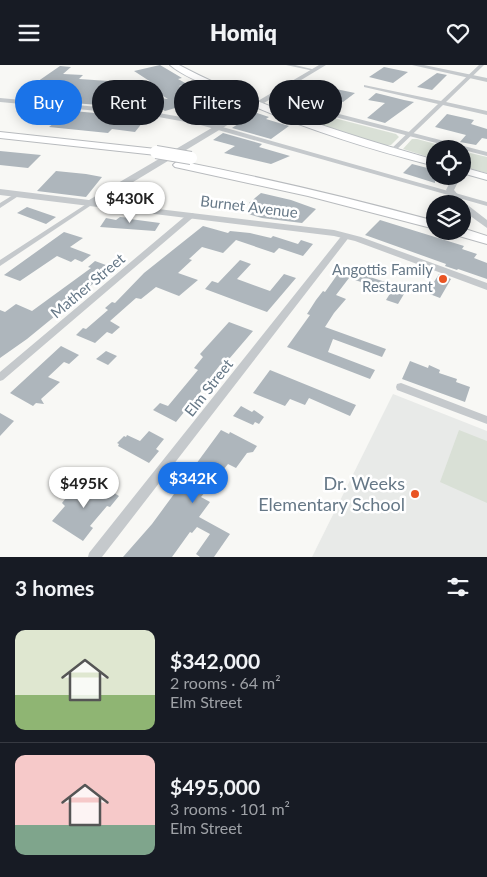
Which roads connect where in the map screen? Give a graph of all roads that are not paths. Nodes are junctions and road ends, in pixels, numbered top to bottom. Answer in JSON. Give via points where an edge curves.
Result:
{"nodes":[{"id":1,"x":174,"y":65,"type":"edge"},
{"id":2,"x":288,"y":65,"type":"edge"},
{"id":3,"x":323,"y":65,"type":"edge"},
{"id":4,"x":415,"y":65,"type":"edge"},
{"id":5,"x":482,"y":65,"type":"edge"},
{"id":6,"x":314,"y":71,"type":"junction"},
{"id":7,"x":470,"y":76,"type":"junction"},
{"id":8,"x":201,"y":80,"type":"edge"},
{"id":9,"x":487,"y":80,"type":"edge"},
{"id":10,"x":366,"y":85,"type":"dead end"},
{"id":11,"x":268,"y":98,"type":"junction"},
{"id":12,"x":0,"y":100,"type":"edge"},
{"id":13,"x":442,"y":103,"type":"junction"},
{"id":14,"x":259,"y":104,"type":"edge"},
{"id":15,"x":259,"y":107,"type":"edge"},
{"id":16,"x":487,"y":113,"type":"edge"},
{"id":17,"x":224,"y":125,"type":"edge"},
{"id":18,"x":219,"y":128,"type":"junction"},
{"id":19,"x":0,"y":131,"type":"edge"},
{"id":20,"x":408,"y":134,"type":"junction"},
{"id":21,"x":0,"y":135,"type":"edge"},
{"id":22,"x":43,"y":139,"type":"junction"},
{"id":23,"x":0,"y":142,"type":"edge"},
{"id":24,"x":392,"y":151,"type":"junction"},
{"id":25,"x":156,"y":152,"type":"joint"},
{"id":26,"x":487,"y":154,"type":"edge"},
{"id":27,"x":426,"y":160,"type":"edge"},
{"id":28,"x":179,"y":165,"type":"joint"},
{"id":29,"x":471,"y":173,"type":"edge"},
{"id":30,"x":487,"y":177,"type":"edge"},
{"id":31,"x":451,"y":185,"type":"edge"},
{"id":32,"x":0,"y":192,"type":"edge"},
{"id":33,"x":451,"y":193,"type":"junction"},
{"id":34,"x":18,"y":194,"type":"junction"},
{"id":35,"x":91,"y":203,"type":"junction"},
{"id":36,"x":487,"y":204,"type":"edge"},
{"id":37,"x":0,"y":205,"type":"edge"},
{"id":38,"x":471,"y":212,"type":"edge"},
{"id":39,"x":426,"y":214,"type":"edge"},
{"id":40,"x":192,"y":215,"type":"junction"},
{"id":41,"x":426,"y":222,"type":"edge"},
{"id":42,"x":487,"y":225,"type":"edge"},
{"id":43,"x":471,"y":228,"type":"edge"},
{"id":44,"x":471,"y":234,"type":"edge"},
{"id":45,"x":346,"y":236,"type":"junction"},
{"id":46,"x":484,"y":236,"type":"edge"},
{"id":47,"x":0,"y":264,"type":"edge"},
{"id":48,"x":487,"y":287,"type":"edge"},
{"id":49,"x":0,"y":377,"type":"edge"},
{"id":50,"x":401,"y":387,"type":"dead end"},
{"id":51,"x":487,"y":420,"type":"edge"},
{"id":52,"x":94,"y":557,"type":"edge"}],
"edges":[{"from":1,"to":8,"type":"main road"},
{"from":2,"to":6,"type":"street"},
{"from":3,"to":6,"type":"street"},
{"from":4,"to":7,"type":"street"},
{"from":5,"to":7,"type":"street"},
{"from":6,"to":11,"type":"street"},
{"from":7,"to":9,"type":"street"},
{"from":7,"to":13,"type":"street"},
{"from":10,"to":13,"type":"street"},
{"from":11,"to":14,"type":"street"},
{"from":11,"to":20,"type":"street"},
{"from":12,"to":18,"type":"street","via":[[152,114],[198,121]]},
{"from":13,"to":16,"type":"street"},
{"from":13,"to":20,"type":"street"},
{"from":15,"to":24,"type":"main road"},
{"from":17,"to":18,"type":"street"},
{"from":18,"to":33,"type":"street"},
{"from":18,"to":35,"type":"street"},
{"from":19,"to":22,"type":"highway"},
{"from":20,"to":24,"type":"street"},
{"from":20,"to":26,"type":"street"},
{"from":21,"to":22,"type":"highway"},
{"from":22,"to":25,"type":"highway"},
{"from":23,"to":28,"type":"highway"},
{"from":24,"to":27,"type":"main road"},
{"from":25,"to":39,"type":"highway","bridge":true,"via":[[343,191]]},
{"from":28,"to":41,"type":"highway","via":[[297,188]]},
{"from":29,"to":30,"type":"main road"},
{"from":31,"to":33,"type":"street"},
{"from":32,"to":34,"type":"street","name":"Burnet Avenue"},
{"from":33,"to":36,"type":"street"},
{"from":34,"to":35,"type":"street","name":"Burnet Avenue"},
{"from":34,"to":37,"type":"street"},
{"from":35,"to":40,"type":"street","name":"Burnet Avenue"},
{"from":35,"to":47,"type":"street"},
{"from":38,"to":42,"type":"street"},
{"from":40,"to":45,"type":"street","name":"Burnet Avenue"},
{"from":40,"to":49,"type":"street","name":"Mather Street"},
{"from":43,"to":46,"type":"highway"},
{"from":44,"to":46,"type":"highway"},
{"from":45,"to":48,"type":"street","name":"Burnet Avenue"},
{"from":45,"to":52,"type":"street","name":"Elm Street"},
{"from":50,"to":51,"type":"street"}]}
